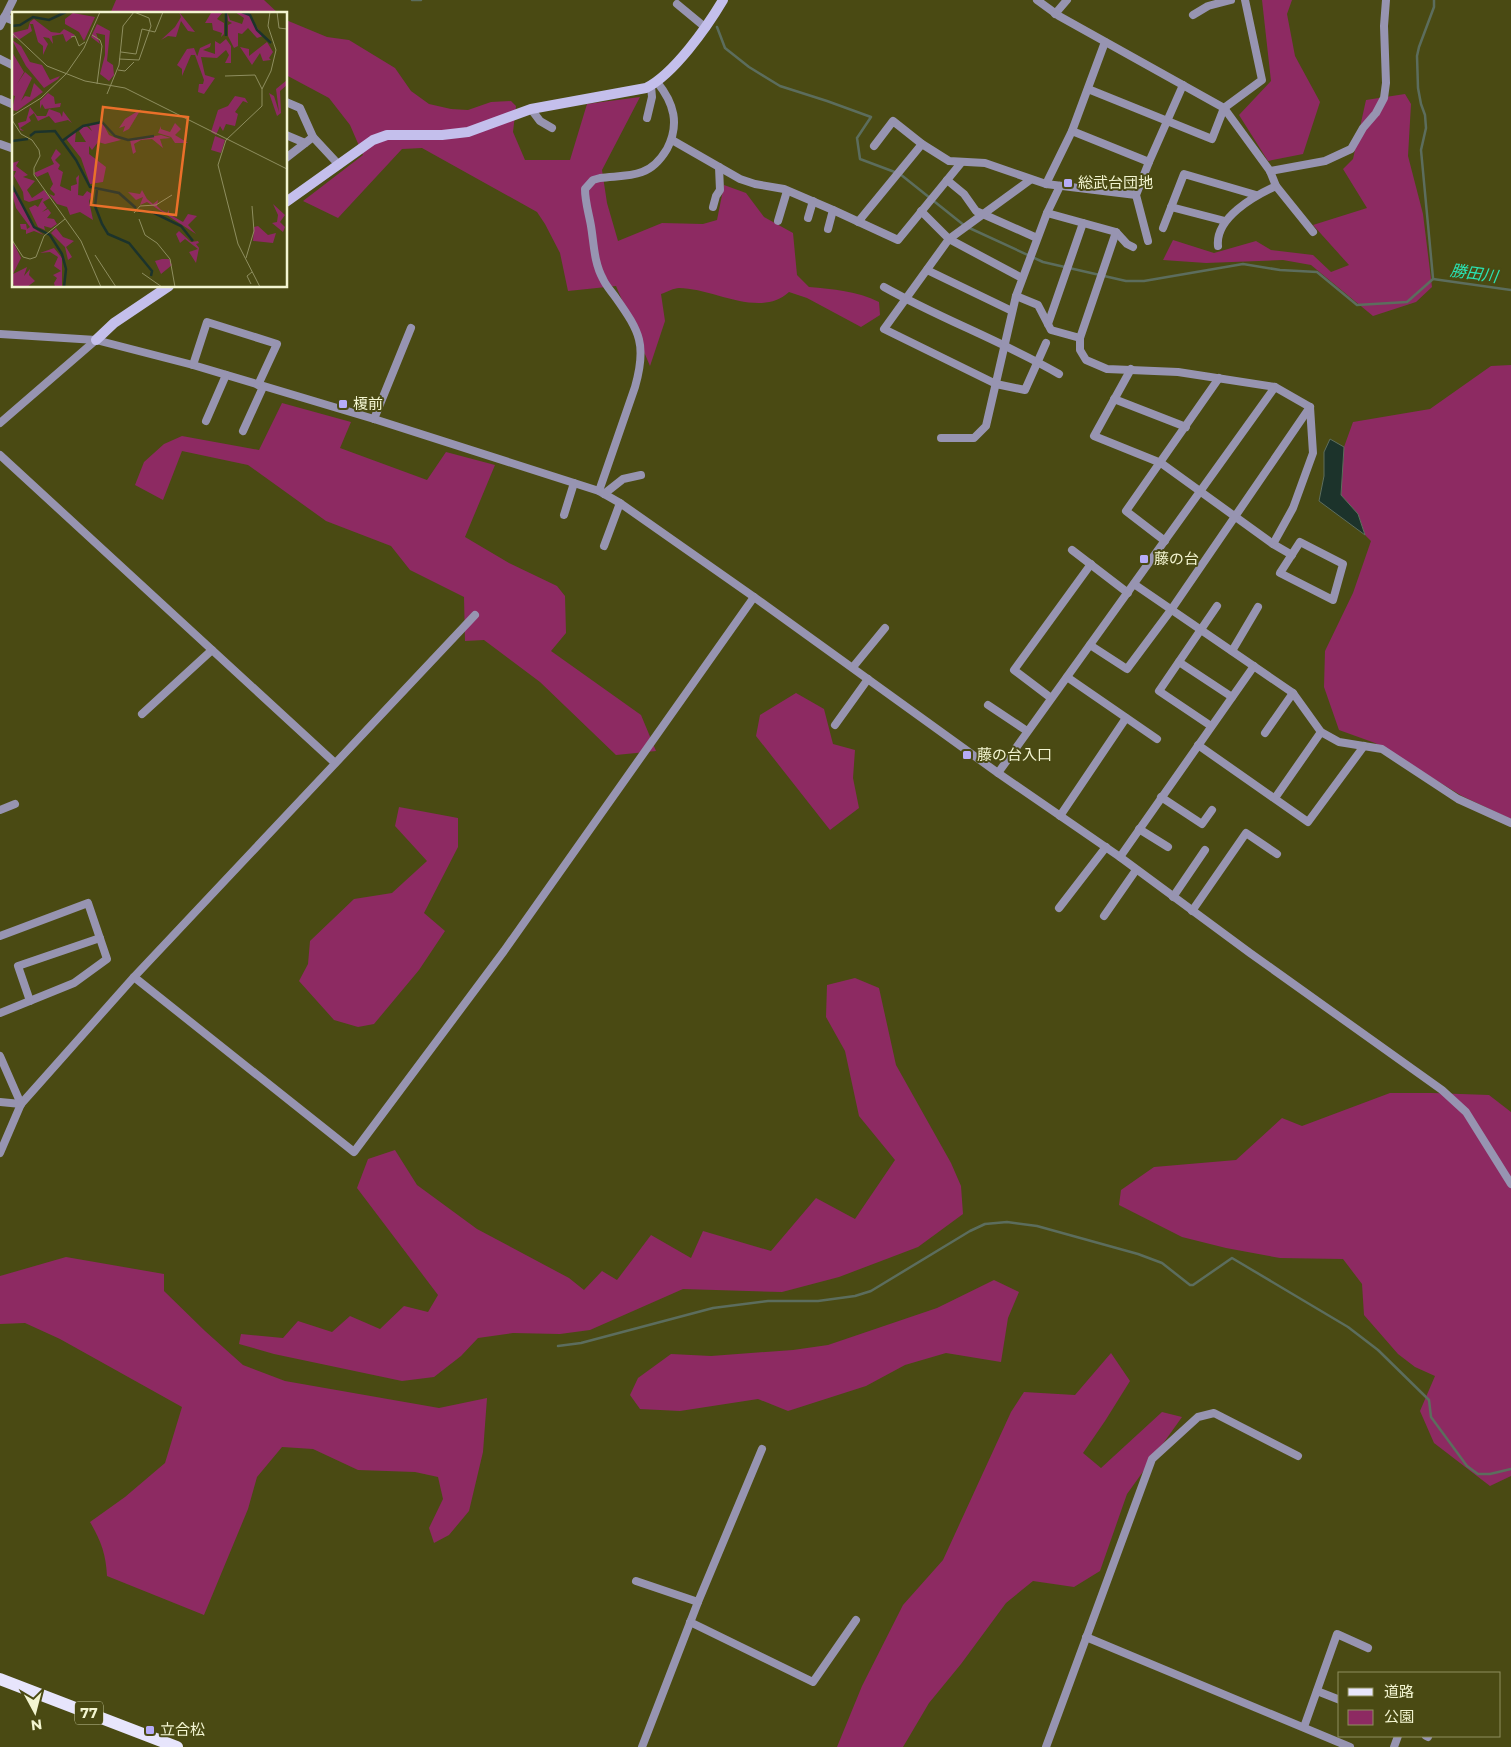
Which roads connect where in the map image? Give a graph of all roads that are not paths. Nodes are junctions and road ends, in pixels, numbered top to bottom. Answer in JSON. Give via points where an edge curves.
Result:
{"nodes":[{"id":1,"x":12,"y":0,"type":"edge"},
{"id":2,"x":723,"y":0,"type":"edge"},
{"id":3,"x":1037,"y":0,"type":"edge"},
{"id":4,"x":1067,"y":0,"type":"edge"},
{"id":5,"x":1231,"y":0,"type":"edge"},
{"id":6,"x":1245,"y":0,"type":"edge"},
{"id":7,"x":1386,"y":0,"type":"edge"},
{"id":8,"x":1208,"y":3,"type":"edge"},
{"id":9,"x":677,"y":4,"type":"dead end"},
{"id":10,"x":1055,"y":14,"type":"junction"},
{"id":11,"x":1193,"y":15,"type":"dead end"},
{"id":12,"x":4,"y":17,"type":"junction"},
{"id":13,"x":12,"y":20,"type":"edge"},
{"id":14,"x":0,"y":26,"type":"edge"},
{"id":15,"x":706,"y":28,"type":"junction"},
{"id":16,"x":1105,"y":42,"type":"junction"},
{"id":17,"x":0,"y":59,"type":"edge"},
{"id":18,"x":12,"y":65,"type":"edge"},
{"id":19,"x":654,"y":84,"type":"junction"},
{"id":20,"x":1183,"y":85,"type":"junction"},
{"id":21,"x":1088,"y":89,"type":"junction"},
{"id":22,"x":0,"y":99,"type":"edge"},
{"id":23,"x":288,"y":103,"type":"edge"},
{"id":24,"x":12,"y":104,"type":"edge"},
{"id":25,"x":1224,"y":108,"type":"junction"},
{"id":26,"x":531,"y":109,"type":"junction"},
{"id":27,"x":647,"y":118,"type":"dead end"},
{"id":28,"x":1166,"y":121,"type":"junction"},
{"id":29,"x":552,"y":128,"type":"dead end"},
{"id":30,"x":1072,"y":131,"type":"junction"},
{"id":31,"x":288,"y":135,"type":"edge"},
{"id":32,"x":313,"y":137,"type":"junction"},
{"id":33,"x":672,"y":140,"type":"junction"},
{"id":34,"x":305,"y":143,"type":"junction"},
{"id":35,"x":0,"y":144,"type":"edge"},
{"id":36,"x":922,"y":144,"type":"junction"},
{"id":37,"x":874,"y":146,"type":"dead end"},
{"id":38,"x":12,"y":149,"type":"edge"},
{"id":39,"x":288,"y":156,"type":"edge"},
{"id":40,"x":1149,"y":162,"type":"junction"},
{"id":41,"x":961,"y":163,"type":"junction"},
{"id":42,"x":338,"y":165,"type":"junction"},
{"id":43,"x":719,"y":167,"type":"junction"},
{"id":44,"x":1270,"y":171,"type":"junction"},
{"id":45,"x":947,"y":180,"type":"junction"},
{"id":46,"x":1030,"y":180,"type":"junction"},
{"id":47,"x":1046,"y":184,"type":"junction"},
{"id":48,"x":1060,"y":186,"type":"junction"},
{"id":49,"x":1276,"y":186,"type":"junction"},
{"id":50,"x":787,"y":191,"type":"junction"},
{"id":51,"x":1136,"y":195,"type":"junction"},
{"id":52,"x":1256,"y":195,"type":"junction"},
{"id":53,"x":288,"y":201,"type":"edge"},
{"id":54,"x":813,"y":202,"type":"junction"},
{"id":55,"x":713,"y":207,"type":"dead end"},
{"id":56,"x":1171,"y":207,"type":"junction"},
{"id":57,"x":833,"y":210,"type":"junction"},
{"id":58,"x":922,"y":211,"type":"junction"},
{"id":59,"x":1047,"y":213,"type":"junction"},
{"id":60,"x":982,"y":215,"type":"junction"},
{"id":61,"x":808,"y":218,"type":"dead end"},
{"id":62,"x":778,"y":220,"type":"dead end"},
{"id":63,"x":1225,"y":221,"type":"junction"},
{"id":64,"x":858,"y":222,"type":"junction"},
{"id":65,"x":1082,"y":223,"type":"junction"},
{"id":66,"x":1163,"y":228,"type":"dead end"},
{"id":67,"x":828,"y":229,"type":"dead end"},
{"id":68,"x":1116,"y":232,"type":"junction"},
{"id":69,"x":1313,"y":232,"type":"dead end"},
{"id":70,"x":1038,"y":238,"type":"junction"},
{"id":71,"x":949,"y":239,"type":"junction"},
{"id":72,"x":1148,"y":241,"type":"dead end"},
{"id":73,"x":1218,"y":246,"type":"dead end"},
{"id":74,"x":1133,"y":247,"type":"dead end"},
{"id":75,"x":927,"y":270,"type":"junction"},
{"id":76,"x":1022,"y":278,"type":"junction"},
{"id":77,"x":884,"y":287,"type":"dead end"},
{"id":78,"x":166,"y":288,"type":"edge"},
{"id":79,"x":1016,"y":296,"type":"junction"},
{"id":80,"x":905,"y":298,"type":"junction"},
{"id":81,"x":1012,"y":311,"type":"junction"},
{"id":82,"x":1048,"y":324,"type":"junction"},
{"id":83,"x":410,"y":328,"type":"dead end"},
{"id":84,"x":0,"y":334,"type":"edge"},
{"id":85,"x":1080,"y":338,"type":"junction"},
{"id":86,"x":96,"y":340,"type":"junction"},
{"id":87,"x":1046,"y":342,"type":"dead end"},
{"id":88,"x":1004,"y":344,"type":"junction"},
{"id":89,"x":1037,"y":362,"type":"junction"},
{"id":90,"x":193,"y":365,"type":"junction"},
{"id":91,"x":1131,"y":370,"type":"junction"},
{"id":92,"x":1058,"y":374,"type":"dead end"},
{"id":93,"x":226,"y":375,"type":"junction"},
{"id":94,"x":1219,"y":378,"type":"junction"},
{"id":95,"x":996,"y":384,"type":"junction"},
{"id":96,"x":260,"y":386,"type":"junction"},
{"id":97,"x":1275,"y":387,"type":"junction"},
{"id":98,"x":1114,"y":399,"type":"junction"},
{"id":99,"x":1310,"y":408,"type":"junction"},
{"id":100,"x":374,"y":419,"type":"junction"},
{"id":101,"x":206,"y":420,"type":"dead end"},
{"id":102,"x":0,"y":423,"type":"edge"},
{"id":103,"x":1186,"y":427,"type":"junction"},
{"id":104,"x":243,"y":431,"type":"dead end"},
{"id":105,"x":941,"y":438,"type":"dead end"},
{"id":106,"x":0,"y":454,"type":"edge"},
{"id":107,"x":1161,"y":463,"type":"junction"},
{"id":108,"x":640,"y":475,"type":"dead end"},
{"id":109,"x":574,"y":483,"type":"junction"},
{"id":110,"x":1200,"y":492,"type":"junction"},
{"id":111,"x":601,"y":493,"type":"junction"},
{"id":112,"x":620,"y":503,"type":"junction"},
{"id":113,"x":564,"y":515,"type":"dead end"},
{"id":114,"x":1234,"y":516,"type":"junction"},
{"id":115,"x":1165,"y":541,"type":"junction"},
{"id":116,"x":1273,"y":544,"type":"junction"},
{"id":117,"x":604,"y":546,"type":"dead end"},
{"id":118,"x":1072,"y":550,"type":"dead end"},
{"id":119,"x":1292,"y":555,"type":"junction"},
{"id":120,"x":1091,"y":564,"type":"junction"},
{"id":121,"x":1134,"y":584,"type":"junction"},
{"id":122,"x":1128,"y":593,"type":"junction"},
{"id":123,"x":754,"y":597,"type":"junction"},
{"id":124,"x":1217,"y":606,"type":"dead end"},
{"id":125,"x":1258,"y":607,"type":"dead end"},
{"id":126,"x":1171,"y":610,"type":"junction"},
{"id":127,"x":475,"y":615,"type":"dead end"},
{"id":128,"x":885,"y":628,"type":"dead end"},
{"id":129,"x":1201,"y":631,"type":"junction"},
{"id":130,"x":1090,"y":645,"type":"junction"},
{"id":131,"x":212,"y":650,"type":"junction"},
{"id":132,"x":1232,"y":651,"type":"junction"},
{"id":133,"x":1180,"y":662,"type":"junction"},
{"id":134,"x":1254,"y":666,"type":"junction"},
{"id":135,"x":852,"y":667,"type":"junction"},
{"id":136,"x":1067,"y":677,"type":"junction"},
{"id":137,"x":868,"y":679,"type":"junction"},
{"id":138,"x":1293,"y":693,"type":"junction"},
{"id":139,"x":1232,"y":697,"type":"junction"},
{"id":140,"x":1051,"y":698,"type":"junction"},
{"id":141,"x":988,"y":705,"type":"dead end"},
{"id":142,"x":142,"y":714,"type":"dead end"},
{"id":143,"x":1126,"y":718,"type":"junction"},
{"id":144,"x":835,"y":725,"type":"dead end"},
{"id":145,"x":1211,"y":726,"type":"junction"},
{"id":146,"x":1027,"y":731,"type":"junction"},
{"id":147,"x":1321,"y":732,"type":"junction"},
{"id":148,"x":1265,"y":733,"type":"dead end"},
{"id":149,"x":1157,"y":739,"type":"dead end"},
{"id":150,"x":1198,"y":745,"type":"junction"},
{"id":151,"x":1364,"y":746,"type":"junction"},
{"id":152,"x":335,"y":764,"type":"junction"},
{"id":153,"x":998,"y":773,"type":"junction"},
{"id":154,"x":1161,"y":798,"type":"junction"},
{"id":155,"x":1275,"y":798,"type":"junction"},
{"id":156,"x":15,"y":804,"type":"dead end"},
{"id":157,"x":0,"y":810,"type":"edge"},
{"id":158,"x":1212,"y":810,"type":"dead end"},
{"id":159,"x":1060,"y":816,"type":"junction"},
{"id":160,"x":1511,"y":823,"type":"edge"},
{"id":161,"x":1139,"y":829,"type":"junction"},
{"id":162,"x":1106,"y":847,"type":"junction"},
{"id":163,"x":1168,"y":847,"type":"dead end"},
{"id":164,"x":1206,"y":850,"type":"dead end"},
{"id":165,"x":1277,"y":854,"type":"dead end"},
{"id":166,"x":1120,"y":857,"type":"junction"},
{"id":167,"x":1136,"y":870,"type":"junction"},
{"id":168,"x":1173,"y":897,"type":"junction"},
{"id":169,"x":1059,"y":908,"type":"dead end"},
{"id":170,"x":1192,"y":911,"type":"junction"},
{"id":171,"x":1104,"y":916,"type":"dead end"},
{"id":172,"x":0,"y":936,"type":"edge"},
{"id":173,"x":100,"y":938,"type":"junction"},
{"id":174,"x":134,"y":977,"type":"junction"},
{"id":175,"x":30,"y":1001,"type":"junction"},
{"id":176,"x":0,"y":1013,"type":"edge"},
{"id":177,"x":0,"y":1056,"type":"edge"},
{"id":178,"x":0,"y":1102,"type":"edge"},
{"id":179,"x":21,"y":1104,"type":"junction"},
{"id":180,"x":0,"y":1153,"type":"edge"},
{"id":181,"x":1511,"y":1184,"type":"edge"},
{"id":182,"x":762,"y":1449,"type":"dead end"},
{"id":183,"x":1298,"y":1456,"type":"dead end"},
{"id":184,"x":636,"y":1581,"type":"dead end"},
{"id":185,"x":698,"y":1602,"type":"junction"},
{"id":186,"x":856,"y":1620,"type":"dead end"},
{"id":187,"x":690,"y":1622,"type":"junction"},
{"id":188,"x":1086,"y":1637,"type":"junction"},
{"id":189,"x":1368,"y":1648,"type":"dead end"},
{"id":190,"x":0,"y":1679,"type":"edge"},
{"id":191,"x":1317,"y":1691,"type":"junction"},
{"id":192,"x":1338,"y":1699,"type":"edge"},
{"id":193,"x":1304,"y":1727,"type":"junction"},
{"id":194,"x":177,"y":1747,"type":"edge"},
{"id":195,"x":642,"y":1747,"type":"edge"},
{"id":196,"x":1046,"y":1747,"type":"edge"},
{"id":197,"x":1350,"y":1747,"type":"edge"}],
"edges":[{"from":1,"to":12,"type":"street"},
{"from":2,"to":15,"type":"street"},
{"from":3,"to":10,"type":"street"},
{"from":4,"to":10,"type":"street"},
{"from":5,"to":8,"type":"street"},
{"from":6,"to":25,"type":"street","via":[[1262,80]]},
{"from":7,"to":44,"type":"street","via":[[1386,83],[1384,98],[1376,113],[1351,149],[1325,161]]},
{"from":8,"to":11,"type":"street"},
{"from":9,"to":15,"type":"street"},
{"from":10,"to":16,"type":"street"},
{"from":12,"to":13,"type":"street"},
{"from":12,"to":14,"type":"street"},
{"from":15,"to":19,"type":"street"},
{"from":16,"to":20,"type":"street"},
{"from":16,"to":21,"type":"street"},
{"from":17,"to":18,"type":"street"},
{"from":19,"to":26,"type":"street"},
{"from":19,"to":27,"type":"street"},
{"from":19,"to":33,"type":"street","via":[[664,91],[673,112]]},
{"from":20,"to":25,"type":"street"},
{"from":20,"to":28,"type":"street"},
{"from":21,"to":28,"type":"street"},
{"from":21,"to":30,"type":"street"},
{"from":22,"to":24,"type":"street"},
{"from":23,"to":32,"type":"street","via":[[300,108]]},
{"from":25,"to":28,"type":"street","via":[[1212,139]]},
{"from":25,"to":44,"type":"street"},
{"from":26,"to":29,"type":"street"},
{"from":26,"to":42,"type":"street","via":[[468,132],[387,135],[373,140]]},
{"from":28,"to":40,"type":"street"},
{"from":30,"to":40,"type":"street"},
{"from":30,"to":47,"type":"street"},
{"from":31,"to":34,"type":"street"},
{"from":32,"to":34,"type":"street"},
{"from":32,"to":42,"type":"street"},
{"from":33,"to":43,"type":"street"},
{"from":33,"to":111,"type":"street","via":[[661,159],[643,172],[600,178],[585,188],[597,264],[603,279],[633,322],[641,356],[640,370]]},
{"from":34,"to":39,"type":"street"},
{"from":35,"to":38,"type":"street"},
{"from":36,"to":37,"type":"street","via":[[893,121]]},
{"from":36,"to":41,"type":"street","via":[[950,161]]},
{"from":36,"to":64,"type":"street"},
{"from":40,"to":51,"type":"street"},
{"from":41,"to":45,"type":"street"},
{"from":41,"to":46,"type":"street","via":[[985,162]]},
{"from":42,"to":53,"type":"street"},
{"from":43,"to":50,"type":"street","via":[[740,179]]},
{"from":43,"to":55,"type":"street","via":[[720,190]]},
{"from":44,"to":49,"type":"street"},
{"from":45,"to":58,"type":"street"},
{"from":45,"to":60,"type":"street"},
{"from":46,"to":47,"type":"street"},
{"from":46,"to":60,"type":"street"},
{"from":47,"to":48,"type":"street"},
{"from":48,"to":51,"type":"street"},
{"from":48,"to":59,"type":"street"},
{"from":49,"to":52,"type":"street"},
{"from":49,"to":69,"type":"street"},
{"from":50,"to":54,"type":"street"},
{"from":50,"to":62,"type":"street"},
{"from":51,"to":72,"type":"street"},
{"from":52,"to":56,"type":"street","via":[[1184,174]]},
{"from":52,"to":63,"type":"street"},
{"from":54,"to":57,"type":"street"},
{"from":54,"to":61,"type":"street"},
{"from":56,"to":63,"type":"street"},
{"from":56,"to":66,"type":"street"},
{"from":57,"to":64,"type":"street"},
{"from":57,"to":67,"type":"street"},
{"from":58,"to":64,"type":"street","via":[[898,240]]},
{"from":58,"to":71,"type":"street"},
{"from":59,"to":65,"type":"street"},
{"from":59,"to":70,"type":"street"},
{"from":60,"to":70,"type":"street"},
{"from":60,"to":71,"type":"street"},
{"from":63,"to":73,"type":"street","via":[[1217,240]]},
{"from":65,"to":68,"type":"street"},
{"from":65,"to":82,"type":"street"},
{"from":68,"to":74,"type":"street"},
{"from":68,"to":85,"type":"street"},
{"from":70,"to":76,"type":"street"},
{"from":71,"to":75,"type":"street"},
{"from":71,"to":76,"type":"street"},
{"from":75,"to":80,"type":"street"},
{"from":75,"to":81,"type":"street"},
{"from":76,"to":79,"type":"street"},
{"from":77,"to":80,"type":"street"},
{"from":78,"to":86,"type":"street","via":[[114,323]]},
{"from":79,"to":81,"type":"street"},
{"from":79,"to":82,"type":"street","via":[[1038,305]]},
{"from":80,"to":88,"type":"street"},
{"from":80,"to":95,"type":"street","via":[[884,329]]},
{"from":81,"to":88,"type":"street"},
{"from":82,"to":85,"type":"street","via":[[1051,330]]},
{"from":83,"to":100,"type":"street"},
{"from":84,"to":86,"type":"street"},
{"from":85,"to":91,"type":"street","via":[[1080,350],[1086,360],[1107,368]]},
{"from":86,"to":90,"type":"street"},
{"from":86,"to":102,"type":"street"},
{"from":87,"to":89,"type":"street"},
{"from":88,"to":89,"type":"street"},
{"from":88,"to":95,"type":"street"},
{"from":89,"to":92,"type":"street"},
{"from":89,"to":95,"type":"street","via":[[1025,390]]},
{"from":90,"to":93,"type":"street"},
{"from":90,"to":96,"type":"street","via":[[207,322],[278,344]]},
{"from":91,"to":94,"type":"street"},
{"from":91,"to":98,"type":"street"},
{"from":93,"to":96,"type":"street"},
{"from":93,"to":101,"type":"street"},
{"from":94,"to":97,"type":"street"},
{"from":94,"to":103,"type":"street"},
{"from":95,"to":105,"type":"street","via":[[986,426],[974,438]]},
{"from":96,"to":100,"type":"street"},
{"from":96,"to":104,"type":"street"},
{"from":97,"to":99,"type":"street"},
{"from":97,"to":110,"type":"street"},
{"from":98,"to":103,"type":"street"},
{"from":98,"to":107,"type":"street","via":[[1094,436]]},
{"from":99,"to":114,"type":"street"},
{"from":99,"to":116,"type":"street","via":[[1313,453],[1293,508]]},
{"from":100,"to":109,"type":"street"},
{"from":103,"to":107,"type":"street"},
{"from":106,"to":131,"type":"street"},
{"from":107,"to":110,"type":"street"},
{"from":107,"to":115,"type":"street","via":[[1126,512]]},
{"from":108,"to":111,"type":"street","via":[[623,479]]},
{"from":109,"to":111,"type":"street"},
{"from":109,"to":113,"type":"street"},
{"from":110,"to":114,"type":"street"},
{"from":110,"to":115,"type":"street"},
{"from":111,"to":112,"type":"street"},
{"from":112,"to":117,"type":"street"},
{"from":112,"to":123,"type":"street"},
{"from":114,"to":116,"type":"street"},
{"from":114,"to":126,"type":"street"},
{"from":115,"to":121,"type":"street"},
{"from":116,"to":119,"type":"street"},
{"from":118,"to":120,"type":"street"},
{"from":119,"to":119,"type":"street","via":[[1280,573],[1333,600],[1343,564],[1300,542]]},
{"from":120,"to":122,"type":"street"},
{"from":120,"to":140,"type":"street","via":[[1014,670]]},
{"from":121,"to":122,"type":"street"},
{"from":121,"to":126,"type":"street"},
{"from":122,"to":130,"type":"street"},
{"from":123,"to":135,"type":"street"},
{"from":123,"to":174,"type":"street","via":[[504,951],[354,1152]]},
{"from":124,"to":129,"type":"street"},
{"from":125,"to":132,"type":"street"},
{"from":126,"to":129,"type":"street"},
{"from":126,"to":130,"type":"street","via":[[1127,669]]},
{"from":127,"to":152,"type":"street"},
{"from":128,"to":135,"type":"street"},
{"from":129,"to":132,"type":"street"},
{"from":129,"to":133,"type":"street"},
{"from":130,"to":136,"type":"street"},
{"from":131,"to":142,"type":"street"},
{"from":131,"to":152,"type":"street"},
{"from":132,"to":134,"type":"street"},
{"from":133,"to":139,"type":"street"},
{"from":133,"to":145,"type":"street","via":[[1159,692]]},
{"from":134,"to":138,"type":"street"},
{"from":134,"to":139,"type":"street"},
{"from":135,"to":137,"type":"street"},
{"from":136,"to":140,"type":"street"},
{"from":136,"to":143,"type":"street"},
{"from":137,"to":144,"type":"street"},
{"from":137,"to":153,"type":"street"},
{"from":138,"to":147,"type":"street"},
{"from":138,"to":148,"type":"street"},
{"from":139,"to":145,"type":"street"},
{"from":140,"to":146,"type":"street"},
{"from":141,"to":146,"type":"street"},
{"from":143,"to":149,"type":"street"},
{"from":143,"to":159,"type":"street"},
{"from":145,"to":150,"type":"street"},
{"from":146,"to":153,"type":"street"},
{"from":147,"to":151,"type":"street","via":[[1339,742]]},
{"from":147,"to":155,"type":"street"},
{"from":150,"to":154,"type":"street"},
{"from":150,"to":155,"type":"street"},
{"from":151,"to":155,"type":"street","via":[[1308,822]]},
{"from":151,"to":160,"type":"street","via":[[1382,749],[1458,799]]},
{"from":152,"to":174,"type":"street"},
{"from":153,"to":159,"type":"street"},
{"from":154,"to":158,"type":"street","via":[[1202,824]]},
{"from":154,"to":161,"type":"street"},
{"from":156,"to":157,"type":"street"},
{"from":159,"to":162,"type":"street"},
{"from":161,"to":163,"type":"street"},
{"from":161,"to":166,"type":"street"},
{"from":162,"to":166,"type":"street"},
{"from":162,"to":169,"type":"street"},
{"from":164,"to":168,"type":"street"},
{"from":165,"to":170,"type":"street","via":[[1246,834]]},
{"from":166,"to":167,"type":"street"},
{"from":167,"to":168,"type":"street"},
{"from":167,"to":171,"type":"street"},
{"from":168,"to":170,"type":"street"},
{"from":170,"to":181,"type":"street","via":[[1442,1090],[1466,1112]]},
{"from":172,"to":173,"type":"street","via":[[88,904]]},
{"from":173,"to":175,"type":"street","via":[[106,959],[74,983]]},
{"from":173,"to":175,"type":"street","via":[[18,966]]},
{"from":174,"to":179,"type":"street"},
{"from":175,"to":176,"type":"street"},
{"from":177,"to":179,"type":"street"},
{"from":178,"to":179,"type":"street"},
{"from":179,"to":180,"type":"street"},
{"from":182,"to":185,"type":"street"},
{"from":183,"to":188,"type":"street","via":[[1214,1413],[1192,1422],[1152,1459]]},
{"from":184,"to":185,"type":"street"},
{"from":185,"to":187,"type":"street"},
{"from":186,"to":187,"type":"street","via":[[813,1682]]},
{"from":187,"to":195,"type":"street"},
{"from":188,"to":193,"type":"street"},
{"from":188,"to":196,"type":"street"},
{"from":189,"to":191,"type":"street","via":[[1337,1634]]},
{"from":190,"to":194,"type":"main road","number":"77"},
{"from":191,"to":192,"type":"street"},
{"from":191,"to":193,"type":"street"},
{"from":193,"to":197,"type":"street"}]}
